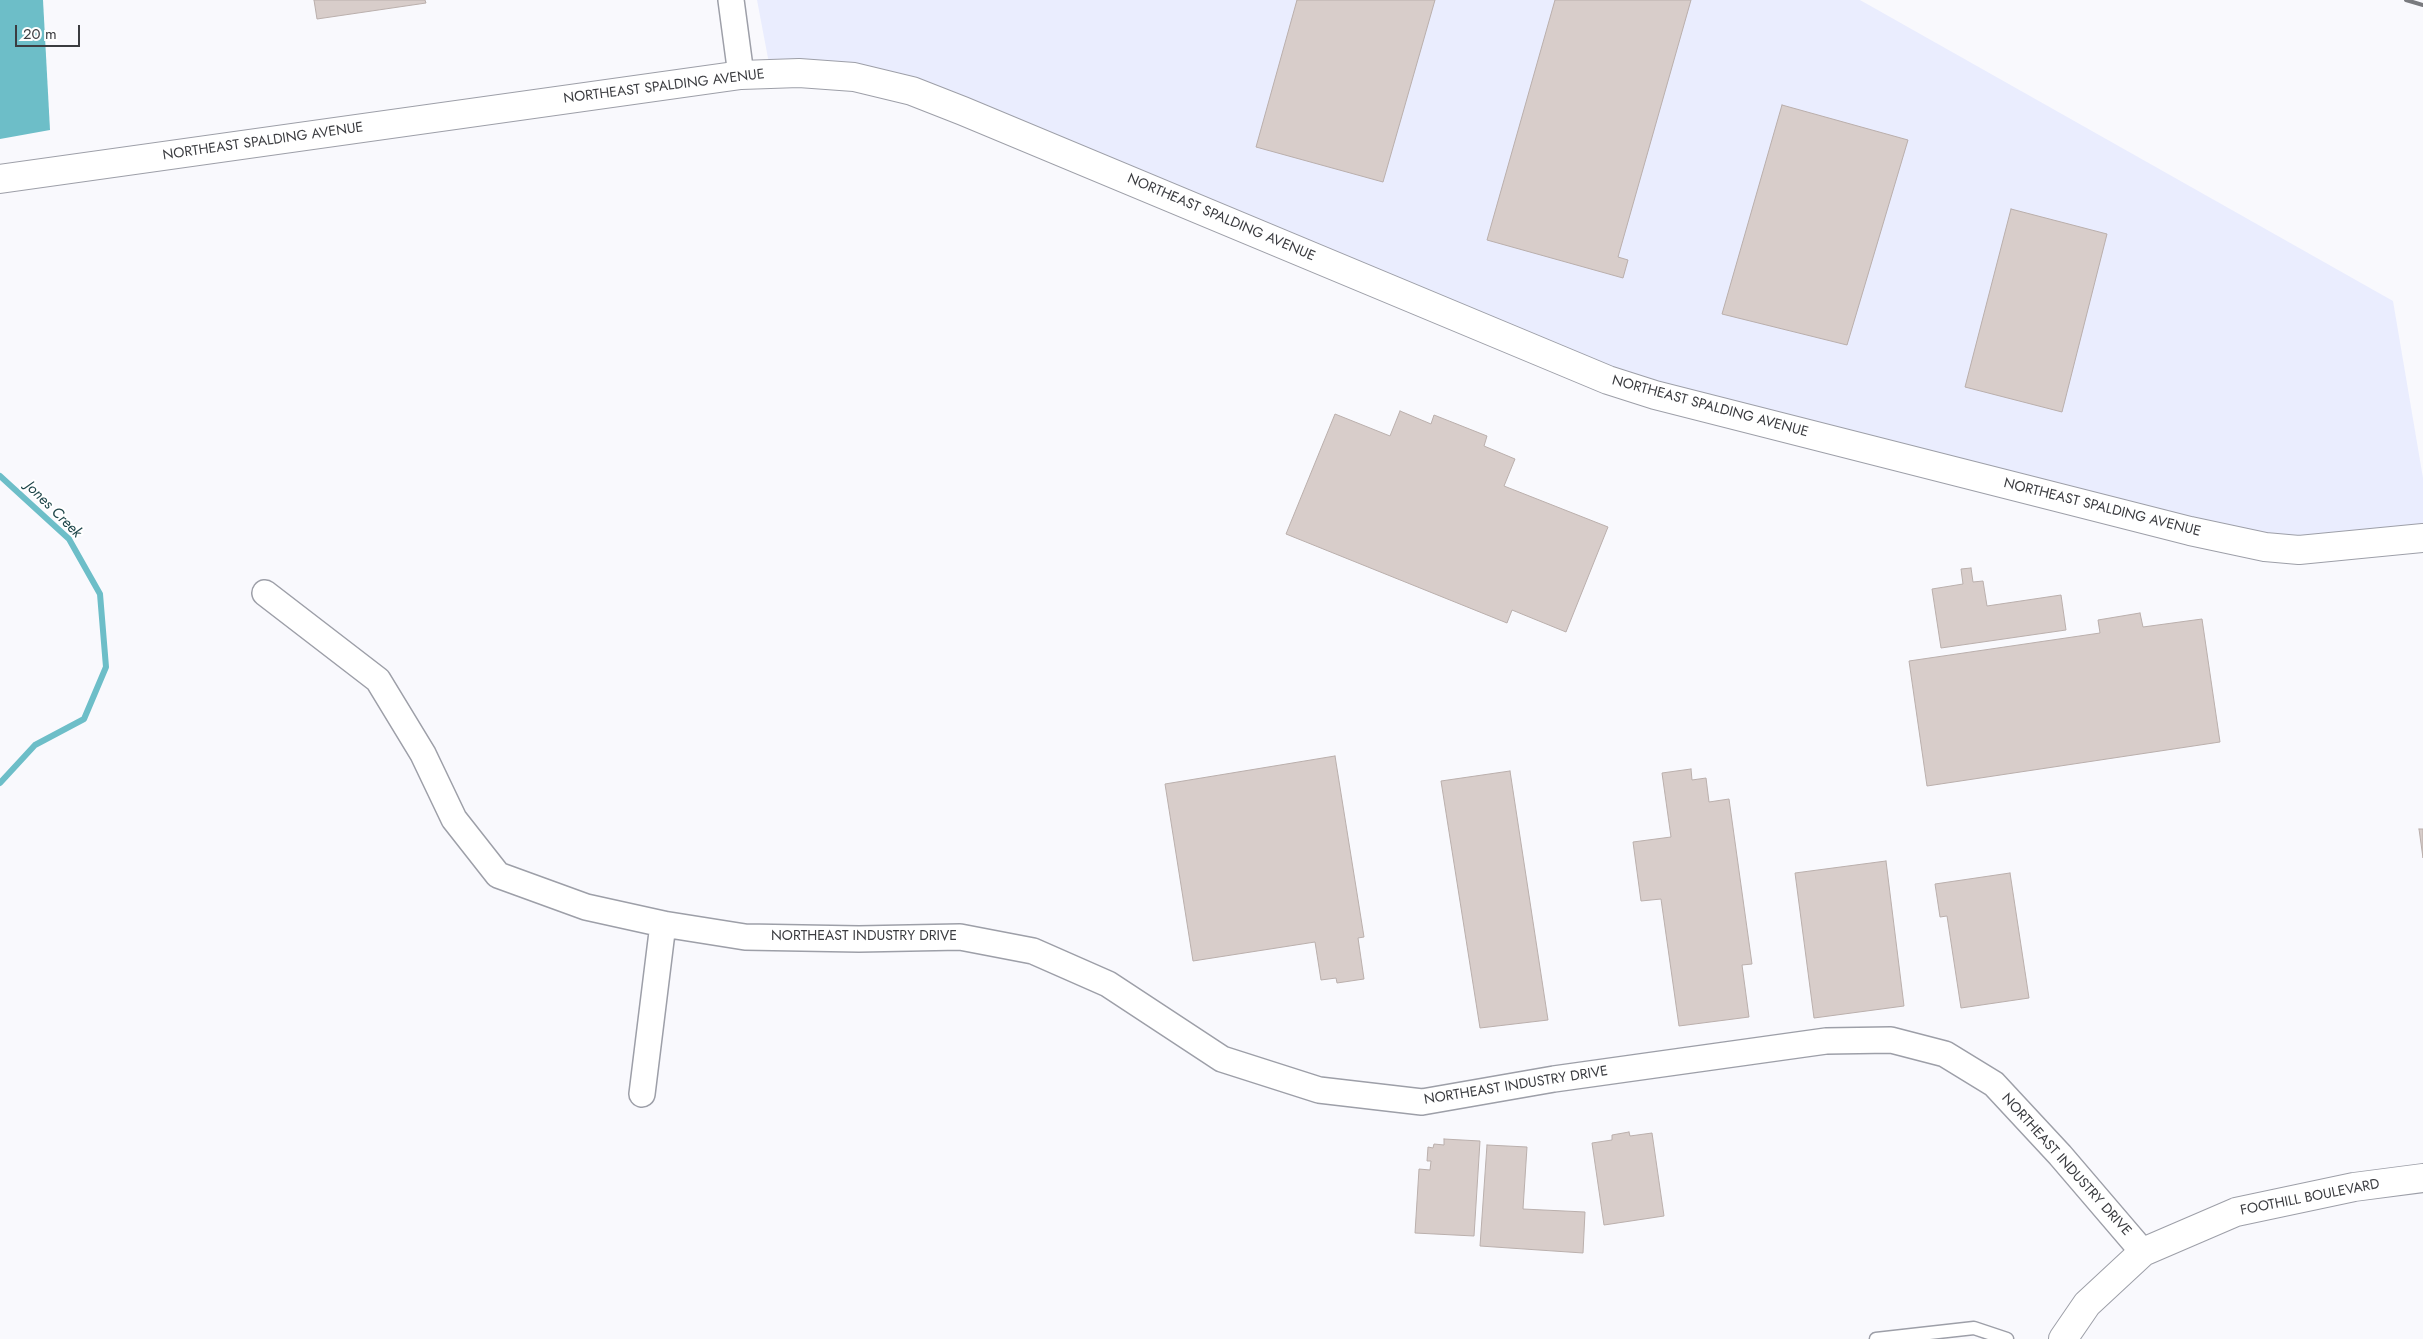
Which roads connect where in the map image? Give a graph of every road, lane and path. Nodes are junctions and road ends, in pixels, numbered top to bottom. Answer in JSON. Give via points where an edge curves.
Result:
{"nodes":[{"id":1,"x":731,"y":0,"type":"edge"},
{"id":2,"x":741,"y":75,"type":"junction"},
{"id":3,"x":0,"y":179,"type":"edge"},
{"id":4,"x":2423,"y":538,"type":"edge"},
{"id":5,"x":265,"y":593,"type":"dead end"},
{"id":6,"x":663,"y":924,"type":"junction"},
{"id":7,"x":642,"y":1094,"type":"dead end"},
{"id":8,"x":2423,"y":1178,"type":"edge"},
{"id":9,"x":2144,"y":1252,"type":"junction"},
{"id":10,"x":1876,"y":1339,"type":"edge"},
{"id":11,"x":2008,"y":1339,"type":"edge"},
{"id":12,"x":2063,"y":1339,"type":"edge"}],
"edges":[{"from":1,"to":2,"type":"street"},
{"from":2,"to":3,"type":"street","name":"NORTHEAST SPALDING AVENUE"},
{"from":2,"to":4,"type":"street","name":"NORTHEAST SPALDING AVENUE","via":[[799,73],[854,77],[912,90],[1608,380],[1655,395],[2190,531],[2265,547],[2299,550]]},
{"from":5,"to":6,"type":"street","name":"NORTHEAST INDUSTRY DRIVE","via":[[378,680],[423,754],[454,819],[498,875],[586,907]]},
{"from":6,"to":7,"type":"street"},
{"from":6,"to":9,"type":"street","name":"NORTHEAST INDUSTRY DRIVE","via":[[746,936],[960,937],[1033,951],[1108,984],[1222,1059],[1319,1090],[1422,1102],[1554,1079],[1826,1040],[1890,1040],[1945,1054],[1994,1084]]},
{"from":8,"to":9,"type":"street","name":"FOOTHILL BOULEVARD","via":[[2354,1187],[2236,1212]]},
{"from":9,"to":12,"type":"street","name":"FOOTHILL BOULEVARD","via":[[2087,1304]]},
{"from":10,"to":11,"type":"lane","via":[[1974,1328]]}]}
